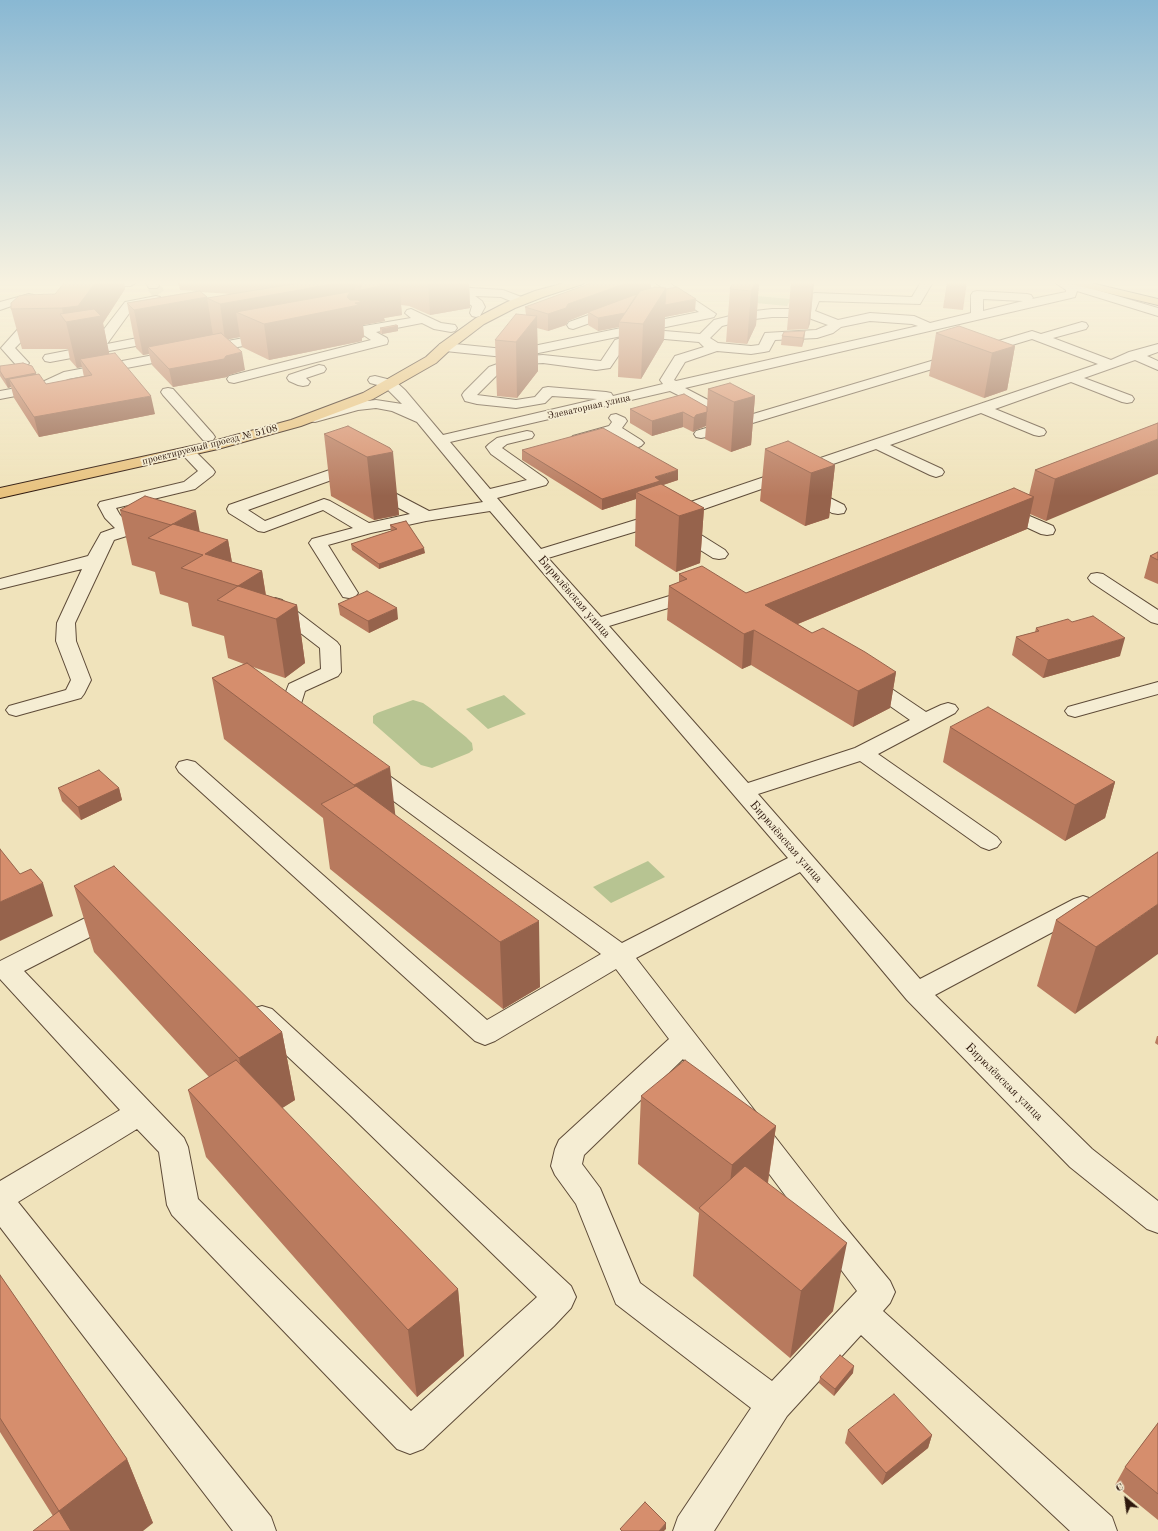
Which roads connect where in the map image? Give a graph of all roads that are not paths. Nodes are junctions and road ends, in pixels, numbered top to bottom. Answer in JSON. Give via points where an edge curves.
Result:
{"nodes":[{"id":1,"x":13,"y":353,"type":"edge"},
{"id":2,"x":73,"y":353,"type":"edge"},
{"id":3,"x":203,"y":353,"type":"edge"},
{"id":4,"x":336,"y":353,"type":"edge"},
{"id":5,"x":358,"y":353,"type":"edge"},
{"id":6,"x":434,"y":353,"type":"edge"},
{"id":7,"x":613,"y":353,"type":"edge"},
{"id":8,"x":698,"y":353,"type":"edge"},
{"id":9,"x":816,"y":353,"type":"edge"},
{"id":10,"x":968,"y":353,"type":"edge"},
{"id":11,"x":1082,"y":353,"type":"edge"},
{"id":12,"x":1139,"y":353,"type":"edge"},
{"id":13,"x":1134,"y":355,"type":"junction"},
{"id":14,"x":411,"y":357,"type":"dead end"},
{"id":15,"x":50,"y":358,"type":"junction"},
{"id":16,"x":22,"y":363,"type":"junction"},
{"id":17,"x":1110,"y":364,"type":"junction"},
{"id":18,"x":5,"y":366,"type":"edge"},
{"id":19,"x":1158,"y":366,"type":"edge"},
{"id":20,"x":64,"y":376,"type":"junction"},
{"id":21,"x":1070,"y":378,"type":"junction"},
{"id":22,"x":234,"y":379,"type":"dead end"},
{"id":23,"x":375,"y":380,"type":"junction"},
{"id":24,"x":304,"y":382,"type":"dead end"},
{"id":25,"x":390,"y":384,"type":"junction"},
{"id":26,"x":674,"y":387,"type":"junction"},
{"id":27,"x":168,"y":392,"type":"dead end"},
{"id":28,"x":0,"y":395,"type":"edge"},
{"id":29,"x":1127,"y":399,"type":"dead end"},
{"id":30,"x":982,"y":408,"type":"junction"},
{"id":31,"x":610,"y":413,"type":"junction"},
{"id":32,"x":728,"y":416,"type":"edge"},
{"id":33,"x":296,"y":423,"type":"junction"},
{"id":34,"x":434,"y":432,"type":"junction"},
{"id":35,"x":538,"y":432,"type":"dead end"},
{"id":36,"x":1039,"y":432,"type":"dead end"},
{"id":37,"x":701,"y":434,"type":"dead end"},
{"id":38,"x":208,"y":437,"type":"junction"},
{"id":39,"x":564,"y":443,"type":"edge"},
{"id":40,"x":636,"y":443,"type":"dead end"},
{"id":41,"x":877,"y":444,"type":"junction"},
{"id":42,"x":188,"y":452,"type":"junction"},
{"id":43,"x":936,"y":472,"type":"dead end"},
{"id":44,"x":779,"y":478,"type":"junction"},
{"id":45,"x":0,"y":482,"type":"edge"},
{"id":46,"x":0,"y":493,"type":"edge"},
{"id":47,"x":491,"y":500,"type":"junction"},
{"id":48,"x":1028,"y":502,"type":"dead end"},
{"id":49,"x":838,"y":509,"type":"dead end"},
{"id":50,"x":426,"y":516,"type":"junction"},
{"id":51,"x":661,"y":518,"type":"junction"},
{"id":52,"x":367,"y":529,"type":"junction"},
{"id":53,"x":1047,"y":530,"type":"dead end"},
{"id":54,"x":719,"y":554,"type":"dead end"},
{"id":55,"x":537,"y":556,"type":"junction"},
{"id":56,"x":95,"y":560,"type":"junction"},
{"id":57,"x":1096,"y":578,"type":"dead end"},
{"id":58,"x":0,"y":584,"type":"edge"},
{"id":59,"x":713,"y":589,"type":"edge"},
{"id":60,"x":349,"y":593,"type":"dead end"},
{"id":61,"x":263,"y":594,"type":"edge"},
{"id":62,"x":1158,"y":618,"type":"edge"},
{"id":63,"x":597,"y":624,"type":"junction"},
{"id":64,"x":849,"y":669,"type":"edge"},
{"id":65,"x":1158,"y":688,"type":"edge"},
{"id":66,"x":948,"y":709,"type":"dead end"},
{"id":67,"x":16,"y":710,"type":"dead end"},
{"id":68,"x":1075,"y":711,"type":"dead end"},
{"id":69,"x":925,"y":721,"type":"junction"},
{"id":70,"x":313,"y":731,"type":"edge"},
{"id":71,"x":863,"y":753,"type":"junction"},
{"id":72,"x":352,"y":759,"type":"edge"},
{"id":73,"x":187,"y":767,"type":"dead end"},
{"id":74,"x":742,"y":792,"type":"junction"},
{"id":75,"x":989,"y":842,"type":"dead end"},
{"id":76,"x":803,"y":860,"type":"junction"},
{"id":77,"x":1106,"y":893,"type":"edge"},
{"id":78,"x":132,"y":905,"type":"edge"},
{"id":79,"x":620,"y":954,"type":"junction"},
{"id":80,"x":916,"y":993,"type":"junction"},
{"id":81,"x":243,"y":999,"type":"edge"},
{"id":82,"x":685,"y":1041,"type":"junction"},
{"id":83,"x":140,"y":1112,"type":"junction"},
{"id":84,"x":0,"y":1197,"type":"edge"},
{"id":85,"x":0,"y":1203,"type":"edge"},
{"id":86,"x":1158,"y":1219,"type":"edge"},
{"id":87,"x":860,"y":1312,"type":"junction"},
{"id":88,"x":774,"y":1404,"type":"junction"},
{"id":89,"x":257,"y":1531,"type":"edge"},
{"id":90,"x":692,"y":1531,"type":"edge"},
{"id":91,"x":1098,"y":1531,"type":"edge"}],
"edges":[{"from":1,"to":16,"type":"street"},
{"from":2,"to":15,"type":"street"},
{"from":3,"to":20,"type":"street"},
{"from":4,"to":22,"type":"street"},
{"from":5,"to":24,"type":"street","via":[[351,359],[294,378]]},
{"from":6,"to":25,"type":"main road","name":"проектируемый проезд № 5108","via":[[431,360]]},
{"from":7,"to":31,"type":"street","via":[[605,365],[543,359],[505,366],[494,370],[469,395],[470,398],[477,400],[504,404],[540,400],[548,391],[611,397]]},
{"from":8,"to":26,"type":"street","via":[[680,360],[667,380]]},
{"from":9,"to":26,"type":"street","name":"Элеваторная улица"},
{"from":10,"to":37,"type":"street"},
{"from":11,"to":17,"type":"street"},
{"from":12,"to":13,"type":"street"},
{"from":13,"to":17,"type":"street"},
{"from":13,"to":19,"type":"street"},
{"from":14,"to":23,"type":"main road","name":"проектируемый проезд № 5108"},
{"from":15,"to":16,"type":"street"},
{"from":15,"to":20,"type":"street"},
{"from":16,"to":18,"type":"street"},
{"from":17,"to":21,"type":"street"},
{"from":20,"to":28,"type":"street","via":[[42,387]]},
{"from":21,"to":29,"type":"street"},
{"from":21,"to":30,"type":"street"},
{"from":23,"to":25,"type":"street"},
{"from":23,"to":38,"type":"main road","name":"проектируемый проезд № 5108","via":[[278,419]]},
{"from":25,"to":33,"type":"main road","name":"проектируемый проезд № 5108","via":[[368,396]]},
{"from":25,"to":34,"type":"street","name":"Бирюлёвская улица"},
{"from":26,"to":31,"type":"street","name":"Элеваторная улица"},
{"from":26,"to":32,"type":"street"},
{"from":27,"to":38,"type":"street"},
{"from":30,"to":36,"type":"street"},
{"from":30,"to":41,"type":"street"},
{"from":31,"to":34,"type":"street","name":"Элеваторная улица"},
{"from":31,"to":39,"type":"street"},
{"from":31,"to":40,"type":"street"},
{"from":33,"to":34,"type":"street","via":[[357,406],[376,404],[396,407]]},
{"from":33,"to":42,"type":"main road","name":"проектируемый проезд № 5108"},
{"from":34,"to":47,"type":"street","name":"Бирюлёвская улица"},
{"from":35,"to":47,"type":"street","via":[[502,441],[494,447],[496,452],[540,482]]},
{"from":38,"to":45,"type":"main road","name":"проектируемый проезд № 5108"},
{"from":41,"to":43,"type":"street"},
{"from":41,"to":44,"type":"street"},
{"from":42,"to":46,"type":"main road","name":"проектируемый проезд № 5108"},
{"from":42,"to":56,"type":"street","via":[[207,472],[189,486],[106,505],[113,518],[134,531],[107,537]]},
{"from":44,"to":49,"type":"street"},
{"from":44,"to":51,"type":"street"},
{"from":47,"to":50,"type":"street","via":[[459,512]]},
{"from":47,"to":55,"type":"street","name":"Бирюлёвская улица"},
{"from":48,"to":53,"type":"street","via":[[999,514]]},
{"from":50,"to":52,"type":"street"},
{"from":50,"to":52,"type":"street","via":[[341,471],[235,509],[264,527],[324,504]]},
{"from":51,"to":54,"type":"street"},
{"from":51,"to":55,"type":"street"},
{"from":52,"to":60,"type":"street","via":[[318,543]]},
{"from":55,"to":63,"type":"street","name":"Бирюлёвская улица"},
{"from":56,"to":58,"type":"street"},
{"from":56,"to":67,"type":"street","via":[[66,623],[66,641],[81,680],[74,694]]},
{"from":57,"to":62,"type":"street"},
{"from":59,"to":63,"type":"street"},
{"from":61,"to":70,"type":"street","via":[[330,646],[331,672],[296,688],[288,712]]},
{"from":63,"to":74,"type":"street","name":"Бирюлёвская улица"},
{"from":64,"to":69,"type":"street"},
{"from":65,"to":68,"type":"street"},
{"from":66,"to":69,"type":"street"},
{"from":69,"to":71,"type":"street"},
{"from":71,"to":74,"type":"street"},
{"from":71,"to":75,"type":"street"},
{"from":72,"to":79,"type":"street"},
{"from":73,"to":79,"type":"street","via":[[485,1034]]},
{"from":74,"to":76,"type":"street","name":"Бирюлёвская улица"},
{"from":76,"to":79,"type":"street"},
{"from":76,"to":80,"type":"street","name":"Бирюлёвская улица"},
{"from":77,"to":80,"type":"street"},
{"from":78,"to":83,"type":"street","via":[[6,969]]},
{"from":79,"to":82,"type":"street"},
{"from":80,"to":86,"type":"street","name":"Бирюлёвская улица","via":[[1081,1158]]},
{"from":81,"to":83,"type":"street","via":[[559,1297],[410,1436],[183,1205],[173,1147]]},
{"from":82,"to":87,"type":"street","via":[[878,1292]]},
{"from":82,"to":88,"type":"street","via":[[570,1149],[566,1166],[589,1197],[628,1293]]},
{"from":83,"to":84,"type":"street"},
{"from":85,"to":89,"type":"street"},
{"from":87,"to":88,"type":"street"},
{"from":87,"to":91,"type":"street"},
{"from":88,"to":90,"type":"street"}]}
